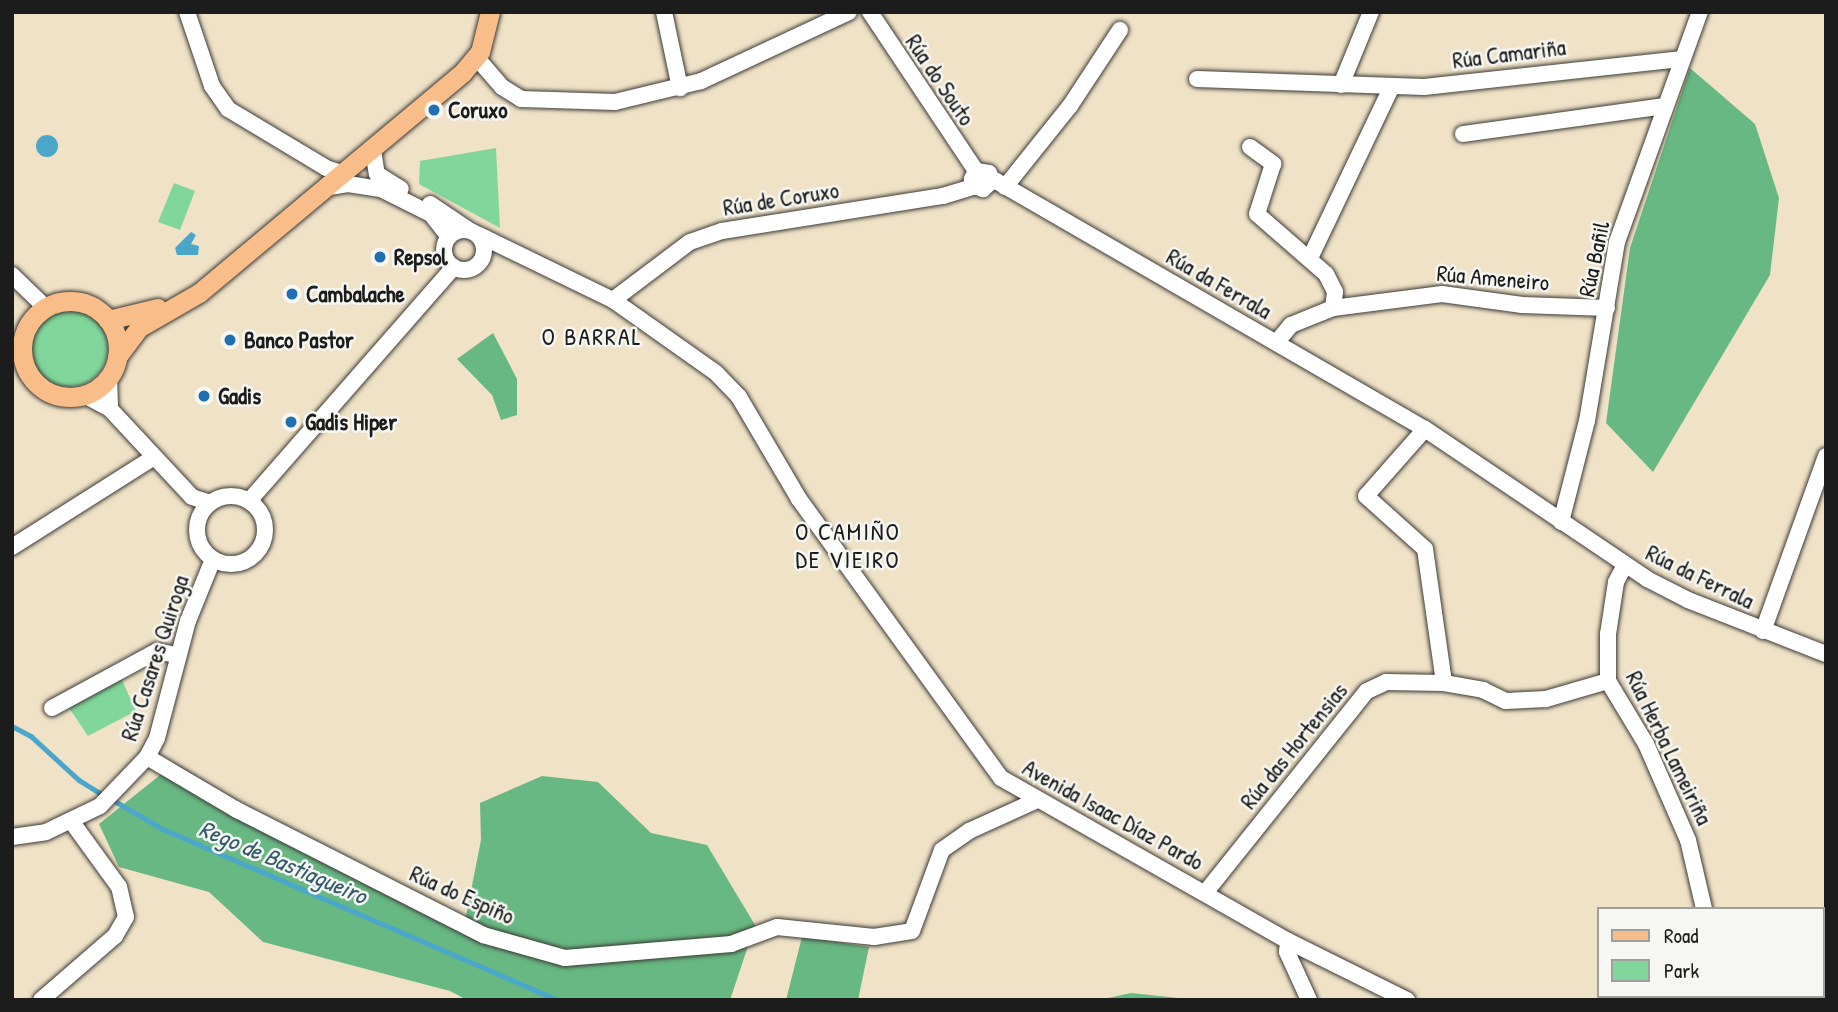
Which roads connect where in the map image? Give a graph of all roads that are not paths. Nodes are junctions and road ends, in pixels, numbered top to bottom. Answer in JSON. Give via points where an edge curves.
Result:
{"nodes":[{"id":1,"x":187,"y":12,"type":"edge"},
{"id":2,"x":490,"y":12,"type":"edge"},
{"id":3,"x":664,"y":12,"type":"edge"},
{"id":4,"x":849,"y":12,"type":"edge"},
{"id":5,"x":870,"y":12,"type":"edge"},
{"id":6,"x":1371,"y":12,"type":"edge"},
{"id":7,"x":1699,"y":13,"type":"edge"},
{"id":8,"x":1120,"y":30,"type":"dead end"},
{"id":9,"x":476,"y":57,"type":"junction"},
{"id":10,"x":1682,"y":59,"type":"junction"},
{"id":11,"x":1196,"y":79,"type":"dead end"},
{"id":12,"x":1341,"y":85,"type":"junction"},
{"id":13,"x":680,"y":88,"type":"junction"},
{"id":14,"x":1391,"y":88,"type":"junction"},
{"id":15,"x":1664,"y":106,"type":"junction"},
{"id":16,"x":1463,"y":134,"type":"dead end"},
{"id":17,"x":1250,"y":147,"type":"dead end"},
{"id":18,"x":373,"y":150,"type":"junction"},
{"id":19,"x":345,"y":174,"type":"junction"},
{"id":20,"x":987,"y":180,"type":"junction"},
{"id":21,"x":329,"y":187,"type":"junction"},
{"id":22,"x":474,"y":233,"type":"junction"},
{"id":23,"x":449,"y":237,"type":"junction"},
{"id":24,"x":511,"y":251,"type":"junction"},
{"id":25,"x":484,"y":257,"type":"junction"},
{"id":26,"x":1310,"y":258,"type":"junction"},
{"id":27,"x":454,"y":267,"type":"junction"},
{"id":28,"x":12,"y":275,"type":"edge"},
{"id":29,"x":198,"y":293,"type":"junction"},
{"id":30,"x":614,"y":300,"type":"junction"},
{"id":31,"x":45,"y":307,"type":"junction"},
{"id":32,"x":1333,"y":308,"type":"junction"},
{"id":33,"x":1607,"y":308,"type":"junction"},
{"id":34,"x":108,"y":320,"type":"junction"},
{"id":35,"x":23,"y":335,"type":"junction"},
{"id":36,"x":1276,"y":343,"type":"junction"},
{"id":37,"x":12,"y":355,"type":"edge"},
{"id":38,"x":117,"y":357,"type":"junction"},
{"id":39,"x":108,"y":377,"type":"junction"},
{"id":40,"x":21,"y":378,"type":"edge"},
{"id":41,"x":84,"y":395,"type":"junction"},
{"id":42,"x":110,"y":410,"type":"junction"},
{"id":43,"x":1425,"y":429,"type":"junction"},
{"id":44,"x":1826,"y":456,"type":"edge"},
{"id":45,"x":151,"y":459,"type":"junction"},
{"id":46,"x":192,"y":497,"type":"junction"},
{"id":47,"x":249,"y":501,"type":"junction"},
{"id":48,"x":210,"y":503,"type":"junction"},
{"id":49,"x":199,"y":518,"type":"junction"},
{"id":50,"x":1561,"y":522,"type":"junction"},
{"id":51,"x":12,"y":547,"type":"edge"},
{"id":52,"x":213,"y":559,"type":"junction"},
{"id":53,"x":1625,"y":565,"type":"junction"},
{"id":54,"x":1763,"y":631,"type":"junction"},
{"id":55,"x":176,"y":654,"type":"junction"},
{"id":56,"x":1826,"y":654,"type":"edge"},
{"id":57,"x":1608,"y":681,"type":"junction"},
{"id":58,"x":1444,"y":683,"type":"junction"},
{"id":59,"x":52,"y":708,"type":"dead end"},
{"id":60,"x":147,"y":757,"type":"junction"},
{"id":61,"x":1035,"y":801,"type":"junction"},
{"id":62,"x":72,"y":822,"type":"junction"},
{"id":63,"x":12,"y":837,"type":"edge"},
{"id":64,"x":1205,"y":892,"type":"junction"},
{"id":65,"x":1704,"y":907,"type":"edge"},
{"id":66,"x":1288,"y":942,"type":"junction"},
{"id":67,"x":41,"y":1000,"type":"edge"},
{"id":68,"x":1309,"y":1000,"type":"edge"},
{"id":69,"x":1407,"y":1000,"type":"edge"}],
"edges":[{"from":1,"to":19,"type":"street","via":[[212,86],[228,109],[326,168]]},
{"from":2,"to":9,"type":"main road"},
{"from":3,"to":13,"type":"street"},
{"from":4,"to":13,"type":"street"},
{"from":5,"to":20,"type":"street","name":"Rúa do Souto"},
{"from":6,"to":12,"type":"street"},
{"from":7,"to":10,"type":"street","name":"Rúa Bañil"},
{"from":8,"to":20,"type":"street","via":[[1070,106]]},
{"from":9,"to":13,"type":"street","via":[[502,87],[532,102],[615,102]]},
{"from":9,"to":18,"type":"main road"},
{"from":10,"to":14,"type":"street","name":"Rúa Camariña"},
{"from":10,"to":15,"type":"street","name":"Rúa Bañil"},
{"from":11,"to":12,"type":"street","name":"Rúa Camariña"},
{"from":12,"to":14,"type":"street","name":"Rúa Camariña"},
{"from":14,"to":26,"type":"street"},
{"from":15,"to":16,"type":"street"},
{"from":15,"to":33,"type":"street","name":"Rúa Bañil","via":[[1617,242]]},
{"from":17,"to":26,"type":"street","via":[[1273,164],[1256,214]]},
{"from":18,"to":19,"type":"main road"},
{"from":18,"to":22,"type":"street","via":[[381,177]]},
{"from":19,"to":21,"type":"main road"},
{"from":20,"to":30,"type":"street","name":"Rúa de Coruxo","via":[[943,196],[722,231],[690,242]]},
{"from":20,"to":36,"type":"street","name":"Rúa da Ferrala"},
{"from":21,"to":23,"type":"street","via":[[348,184],[381,189],[431,214]]},
{"from":21,"to":29,"type":"main road"},
{"from":22,"to":23,"type":"street"},
{"from":22,"to":24,"type":"street","name":"Avenida Isaac Díaz Pardo"},
{"from":22,"to":25,"type":"street"},
{"from":23,"to":27,"type":"street","via":[[445,257]]},
{"from":24,"to":25,"type":"street"},
{"from":24,"to":30,"type":"street","name":"Avenida Isaac Díaz Pardo"},
{"from":25,"to":27,"type":"street","via":[[468,270]]},
{"from":26,"to":32,"type":"street","via":[[1335,292]]},
{"from":27,"to":47,"type":"street"},
{"from":28,"to":31,"type":"street"},
{"from":29,"to":34,"type":"main road"},
{"from":29,"to":38,"type":"main road","via":[[140,327]]},
{"from":30,"to":61,"type":"street","name":"Avenida Isaac Díaz Pardo","via":[[716,373],[739,397],[799,499],[928,680],[1000,778]]},
{"from":31,"to":34,"type":"main road","via":[[83,303]]},
{"from":31,"to":35,"type":"main road"},
{"from":32,"to":33,"type":"street","name":"Rúa Ameneiro","via":[[1442,294]]},
{"from":32,"to":36,"type":"street","name":"Rúa Ameneiro","via":[[1291,325]]},
{"from":33,"to":50,"type":"street","name":"Rúa Bañil","via":[[1587,421]]},
{"from":34,"to":38,"type":"main road"},
{"from":35,"to":37,"type":"main road"},
{"from":35,"to":40,"type":"main road"},
{"from":36,"to":43,"type":"street","name":"Rúa da Ferrala"},
{"from":38,"to":39,"type":"main road"},
{"from":39,"to":41,"type":"main road"},
{"from":39,"to":42,"type":"street"},
{"from":40,"to":41,"type":"main road","via":[[54,395]]},
{"from":41,"to":42,"type":"street"},
{"from":42,"to":45,"type":"street"},
{"from":43,"to":50,"type":"street","name":"Rúa da Ferrala"},
{"from":43,"to":58,"type":"street","via":[[1366,496],[1426,549]]},
{"from":44,"to":54,"type":"street"},
{"from":45,"to":46,"type":"street"},
{"from":45,"to":51,"type":"street"},
{"from":46,"to":48,"type":"street"},
{"from":46,"to":49,"type":"street","name":"Rúa Casares Quiroga"},
{"from":47,"to":48,"type":"street","via":[[229,496]]},
{"from":47,"to":52,"type":"street","name":"Rúa Casares Quiroga","via":[[262,517],[260,547],[244,561]]},
{"from":48,"to":49,"type":"street"},
{"from":49,"to":52,"type":"street","name":"Rúa Casares Quiroga","via":[[198,541]]},
{"from":50,"to":53,"type":"street","name":"Rúa da Ferrala"},
{"from":52,"to":55,"type":"street","name":"Rúa Casares Quiroga"},
{"from":53,"to":54,"type":"street","name":"Rúa da Ferrala","via":[[1688,600]]},
{"from":53,"to":57,"type":"street","name":"Rúa Herba Lameiriña","via":[[1616,582],[1608,634]]},
{"from":54,"to":56,"type":"street","name":"Rúa da Ferrala"},
{"from":55,"to":59,"type":"street","via":[[158,651]]},
{"from":55,"to":60,"type":"street","name":"Rúa Casares Quiroga","via":[[157,738]]},
{"from":57,"to":58,"type":"street","name":"Rúa das Hortensias","via":[[1546,699],[1506,701],[1483,690]]},
{"from":57,"to":65,"type":"street","name":"Rúa Herba Lameiriña","via":[[1646,744],[1688,839]]},
{"from":58,"to":64,"type":"street","name":"Rúa das Hortensias","via":[[1386,682],[1367,691]]},
{"from":60,"to":61,"type":"street","name":"Rúa do Espiño","via":[[237,810],[483,935],[565,958],[731,944],[777,928],[874,937],[912,931],[942,850],[969,831]]},
{"from":60,"to":62,"type":"street","name":"Rúa Casares Quiroga","via":[[100,806]]},
{"from":61,"to":64,"type":"street","name":"Avenida Isaac Díaz Pardo"},
{"from":62,"to":63,"type":"street","name":"Rúa Casares Quiroga"},
{"from":62,"to":67,"type":"street","via":[[119,887],[126,917],[115,936]]},
{"from":64,"to":66,"type":"street","name":"Avenida Isaac Díaz Pardo"},
{"from":66,"to":68,"type":"street","via":[[1287,952]]},
{"from":66,"to":69,"type":"street","name":"Avenida Isaac Díaz Pardo"}]}
